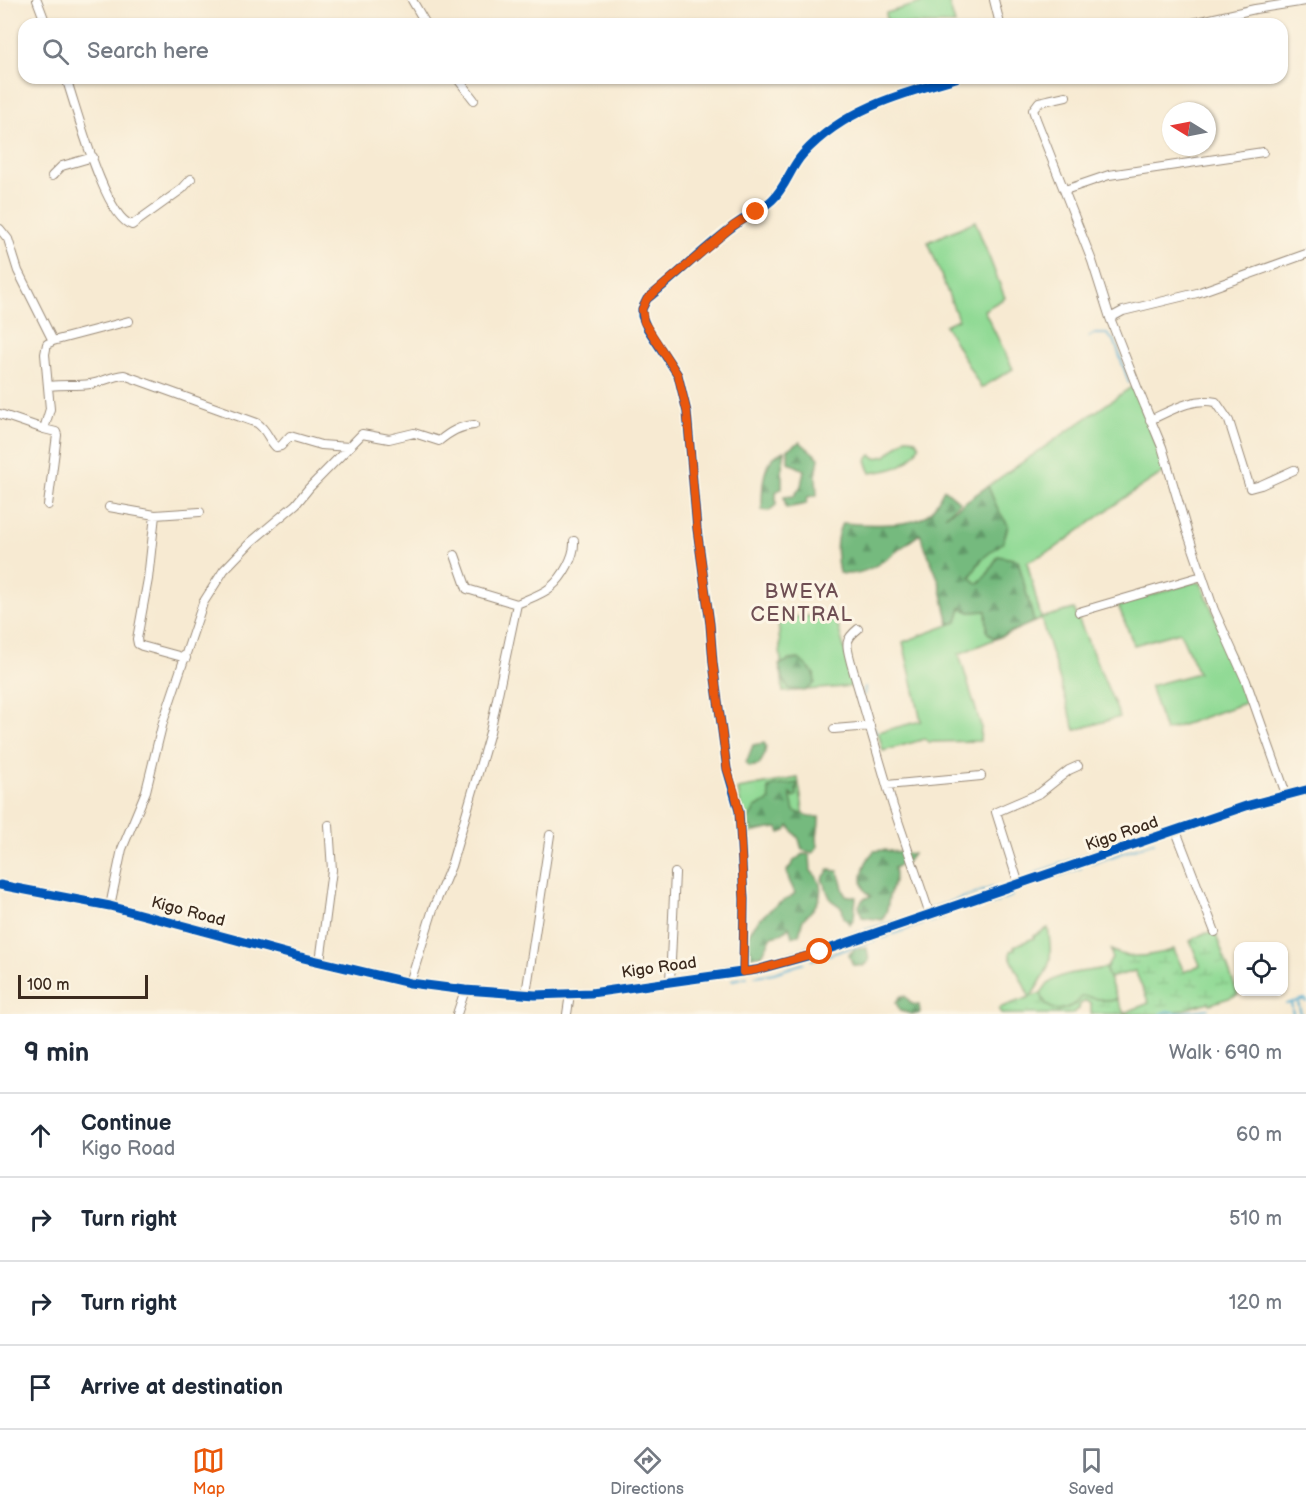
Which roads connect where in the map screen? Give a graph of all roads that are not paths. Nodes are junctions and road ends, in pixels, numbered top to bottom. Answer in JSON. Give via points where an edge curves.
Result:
{"nodes":[{"id":1,"x":38,"y":0,"type":"edge"},
{"id":2,"x":412,"y":0,"type":"edge"},
{"id":3,"x":994,"y":0,"type":"edge"},
{"id":4,"x":1306,"y":1,"type":"edge"},
{"id":5,"x":44,"y":18,"type":"edge"},
{"id":6,"x":422,"y":18,"type":"edge"},
{"id":7,"x":998,"y":18,"type":"edge"},
{"id":8,"x":1215,"y":18,"type":"edge"},
{"id":9,"x":68,"y":84,"type":"edge"},
{"id":10,"x":462,"y":84,"type":"edge"},
{"id":11,"x":937,"y":84,"type":"edge"},
{"id":12,"x":1066,"y":96,"type":"dead end"},
{"id":13,"x":474,"y":100,"type":"dead end"},
{"id":14,"x":1263,"y":152,"type":"dead end"},
{"id":15,"x":93,"y":157,"type":"junction"},
{"id":16,"x":52,"y":176,"type":"dead end"},
{"id":17,"x":191,"y":179,"type":"dead end"},
{"id":18,"x":1065,"y":190,"type":"junction"},
{"id":19,"x":0,"y":229,"type":"edge"},
{"id":20,"x":1306,"y":254,"type":"edge"},
{"id":21,"x":1110,"y":318,"type":"junction"},
{"id":22,"x":129,"y":321,"type":"dead end"},
{"id":23,"x":53,"y":341,"type":"junction"},
{"id":24,"x":50,"y":386,"type":"junction"},
{"id":25,"x":0,"y":414,"type":"edge"},
{"id":26,"x":1150,"y":420,"type":"junction"},
{"id":27,"x":474,"y":425,"type":"dead end"},
{"id":28,"x":44,"y":429,"type":"junction"},
{"id":29,"x":349,"y":447,"type":"junction"},
{"id":30,"x":1294,"y":470,"type":"dead end"},
{"id":31,"x":48,"y":505,"type":"dead end"},
{"id":32,"x":109,"y":507,"type":"dead end"},
{"id":33,"x":200,"y":512,"type":"dead end"},
{"id":34,"x":155,"y":515,"type":"junction"},
{"id":35,"x":574,"y":541,"type":"dead end"},
{"id":36,"x":455,"y":555,"type":"dead end"},
{"id":37,"x":1202,"y":576,"type":"junction"},
{"id":38,"x":517,"y":604,"type":"junction"},
{"id":39,"x":1078,"y":612,"type":"dead end"},
{"id":40,"x":858,"y":629,"type":"dead end"},
{"id":41,"x":186,"y":657,"type":"junction"},
{"id":42,"x":870,"y":726,"type":"junction"},
{"id":43,"x":834,"y":729,"type":"dead end"},
{"id":44,"x":1078,"y":766,"type":"dead end"},
{"id":45,"x":981,"y":776,"type":"dead end"},
{"id":46,"x":887,"y":785,"type":"junction"},
{"id":47,"x":1306,"y":790,"type":"edge"},
{"id":48,"x":1286,"y":794,"type":"junction"},
{"id":49,"x":329,"y":825,"type":"dead end"},
{"id":50,"x":1176,"y":831,"type":"junction"},
{"id":51,"x":550,"y":836,"type":"dead end"},
{"id":52,"x":675,"y":873,"type":"dead end"},
{"id":53,"x":0,"y":885,"type":"edge"},
{"id":54,"x":1019,"y":885,"type":"junction"},
{"id":55,"x":110,"y":906,"type":"junction"},
{"id":56,"x":930,"y":915,"type":"junction"},
{"id":57,"x":1215,"y":932,"type":"dead end"},
{"id":58,"x":320,"y":962,"type":"junction"},
{"id":59,"x":743,"y":972,"type":"junction"},
{"id":60,"x":670,"y":982,"type":"junction"},
{"id":61,"x":410,"y":983,"type":"junction"},
{"id":62,"x":465,"y":990,"type":"junction"},
{"id":63,"x":526,"y":994,"type":"junction"},
{"id":64,"x":570,"y":994,"type":"junction"},
{"id":65,"x":457,"y":1014,"type":"edge"},
{"id":66,"x":567,"y":1014,"type":"edge"}],
"edges":[{"from":1,"to":5,"type":"street"},
{"from":2,"to":6,"type":"street"},
{"from":3,"to":7,"type":"street"},
{"from":4,"to":8,"type":"street"},
{"from":9,"to":15,"type":"street"},
{"from":10,"to":13,"type":"street"},
{"from":11,"to":59,"type":"street","via":[[876,103],[828,131],[798,159],[775,197],[713,242],[647,299],[642,309],[644,322],[678,375],[687,412],[713,663],[727,769],[739,811]]},
{"from":12,"to":18,"type":"street","via":[[1038,102],[1033,110]]},
{"from":14,"to":18,"type":"street","via":[[1109,175]]},
{"from":15,"to":16,"type":"street","via":[[62,166]]},
{"from":15,"to":17,"type":"street","via":[[111,203],[131,226]]},
{"from":18,"to":21,"type":"street"},
{"from":19,"to":23,"type":"street"},
{"from":20,"to":21,"type":"street","via":[[1179,299],[1123,311]]},
{"from":21,"to":26,"type":"street"},
{"from":22,"to":23,"type":"street"},
{"from":23,"to":24,"type":"street","via":[[47,344],[45,354]]},
{"from":24,"to":28,"type":"street","via":[[50,409]]},
{"from":24,"to":29,"type":"street","via":[[89,384],[124,375],[257,423],[276,447],[290,436],[321,446]]},
{"from":25,"to":28,"type":"street"},
{"from":26,"to":30,"type":"street","via":[[1202,400],[1216,402],[1228,421],[1250,488]]},
{"from":26,"to":37,"type":"street"},
{"from":27,"to":29,"type":"street","via":[[439,441],[414,433],[389,439],[365,433]]},
{"from":28,"to":31,"type":"street","via":[[57,435]]},
{"from":29,"to":41,"type":"street","via":[[296,504],[224,570],[203,603]]},
{"from":32,"to":34,"type":"street"},
{"from":33,"to":34,"type":"street"},
{"from":34,"to":41,"type":"street","via":[[138,644]]},
{"from":35,"to":38,"type":"street","via":[[573,556],[558,580]]},
{"from":36,"to":38,"type":"street","via":[[467,589]]},
{"from":37,"to":39,"type":"street"},
{"from":37,"to":48,"type":"street","via":[[1246,681]]},
{"from":38,"to":61,"type":"street","via":[[490,732],[451,866]]},
{"from":40,"to":42,"type":"street","via":[[846,643]]},
{"from":41,"to":55,"type":"street","via":[[163,722],[146,791],[122,849]]},
{"from":42,"to":43,"type":"street"},
{"from":42,"to":46,"type":"street"},
{"from":44,"to":54,"type":"street","via":[[1040,793],[996,812]]},
{"from":45,"to":46,"type":"street"},
{"from":46,"to":56,"type":"street"},
{"from":47,"to":48,"type":"street","name":"Kigo Road"},
{"from":48,"to":50,"type":"street","name":"Kigo Road"},
{"from":49,"to":58,"type":"street","via":[[332,870]]},
{"from":50,"to":54,"type":"street","name":"Kigo Road"},
{"from":50,"to":57,"type":"street"},
{"from":51,"to":63,"type":"street"},
{"from":52,"to":60,"type":"street"},
{"from":53,"to":55,"type":"street","name":"Kigo Road"},
{"from":54,"to":56,"type":"street","name":"Kigo Road"},
{"from":55,"to":58,"type":"street","name":"Kigo Road"},
{"from":56,"to":59,"type":"street","name":"Kigo Road","via":[[811,955]]},
{"from":58,"to":61,"type":"street","name":"Kigo Road"},
{"from":59,"to":60,"type":"street","name":"Kigo Road"},
{"from":60,"to":64,"type":"street","name":"Kigo Road"},
{"from":61,"to":62,"type":"street","name":"Kigo Road"},
{"from":62,"to":63,"type":"street","name":"Kigo Road"},
{"from":62,"to":65,"type":"street"},
{"from":63,"to":64,"type":"street","name":"Kigo Road"},
{"from":64,"to":66,"type":"street"}]}
